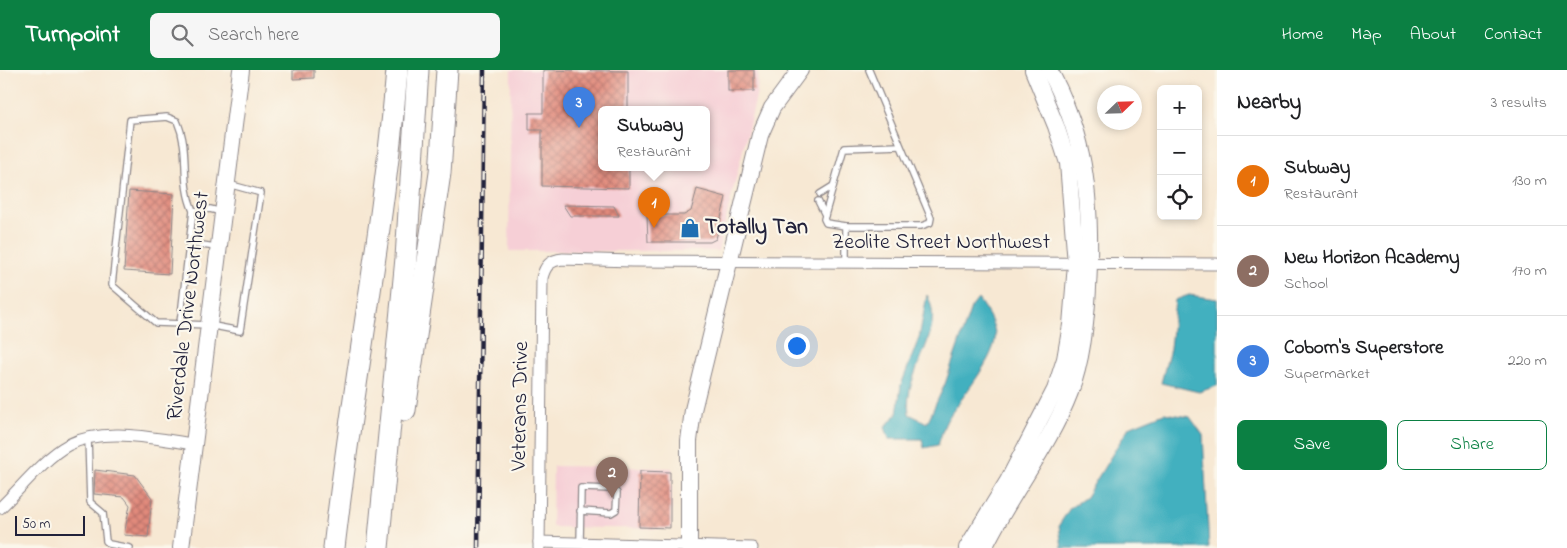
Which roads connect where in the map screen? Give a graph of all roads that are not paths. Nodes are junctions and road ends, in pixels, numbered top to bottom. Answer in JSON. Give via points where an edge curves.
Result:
{"nodes":[{"id":1,"x":241,"y":70,"type":"edge"},
{"id":2,"x":391,"y":70,"type":"edge"},
{"id":3,"x":397,"y":70,"type":"edge"},
{"id":4,"x":418,"y":70,"type":"edge"},
{"id":5,"x":447,"y":70,"type":"edge"},
{"id":6,"x":800,"y":70,"type":"edge"},
{"id":7,"x":869,"y":70,"type":"edge"},
{"id":8,"x":1033,"y":70,"type":"edge"},
{"id":9,"x":1049,"y":70,"type":"edge"},
{"id":10,"x":900,"y":146,"type":"junction"},
{"id":11,"x":227,"y":184,"type":"junction"},
{"id":12,"x":834,"y":186,"type":"junction"},
{"id":13,"x":193,"y":211,"type":"junction"},
{"id":14,"x":381,"y":211,"type":"junction"},
{"id":15,"x":224,"y":212,"type":"junction"},
{"id":16,"x":825,"y":215,"type":"junction"},
{"id":17,"x":846,"y":226,"type":"junction"},
{"id":18,"x":188,"y":243,"type":"junction"},
{"id":19,"x":219,"y":247,"type":"junction"},
{"id":20,"x":730,"y":262,"type":"junction"},
{"id":21,"x":846,"y":263,"type":"junction"},
{"id":22,"x":1082,"y":263,"type":"junction"},
{"id":23,"x":1217,"y":264,"type":"edge"},
{"id":24,"x":547,"y":266,"type":"joint"},
{"id":25,"x":180,"y":323,"type":"junction"},
{"id":26,"x":209,"y":325,"type":"junction"},
{"id":27,"x":88,"y":438,"type":"junction"},
{"id":28,"x":194,"y":444,"type":"junction"},
{"id":29,"x":0,"y":508,"type":"edge"},
{"id":30,"x":580,"y":511,"type":"junction"},
{"id":31,"x":381,"y":525,"type":"junction"},
{"id":32,"x":580,"y":543,"type":"junction"},
{"id":33,"x":539,"y":545,"type":"edge"},
{"id":34,"x":689,"y":546,"type":"edge"},
{"id":35,"x":130,"y":548,"type":"edge"},
{"id":36,"x":181,"y":548,"type":"edge"},
{"id":37,"x":334,"y":548,"type":"edge"},
{"id":38,"x":378,"y":548,"type":"edge"},
{"id":39,"x":752,"y":548,"type":"edge"},
{"id":40,"x":967,"y":548,"type":"edge"},
{"id":41,"x":984,"y":548,"type":"edge"}],
"edges":[{"from":1,"to":11,"type":"street","name":"Riverdale Drive Northwest"},
{"from":2,"to":14,"type":"highway"},
{"from":3,"to":14,"type":"highway"},
{"from":4,"to":31,"type":"highway","via":[[406,258]]},
{"from":5,"to":31,"type":"highway","via":[[440,173],[427,272],[396,464]]},
{"from":6,"to":20,"type":"street","via":[[772,108],[760,136]]},
{"from":7,"to":10,"type":"lane"},
{"from":8,"to":22,"type":"street","via":[[1068,163]]},
{"from":9,"to":22,"type":"street","via":[[1081,154],[1088,206]]},
{"from":10,"to":12,"type":"lane","via":[[844,148]]},
{"from":10,"to":17,"type":"lane","via":[[931,218],[930,223],[921,226]]},
{"from":11,"to":15,"type":"street","name":"Riverdale Drive Northwest"},
{"from":11,"to":26,"type":"lane","via":[[261,193],[240,331]]},
{"from":12,"to":16,"type":"lane"},
{"from":12,"to":16,"type":"lane","via":[[819,197]]},
{"from":13,"to":15,"type":"lane","via":[[210,209]]},
{"from":13,"to":18,"type":"lane"},
{"from":13,"to":25,"type":"lane","via":[[186,194],[184,137],[177,121],[166,117],[130,120],[112,285],[156,323]]},
{"from":14,"to":37,"type":"highway","via":[[343,463]]},
{"from":15,"to":19,"type":"street","name":"Riverdale Drive Northwest"},
{"from":16,"to":17,"type":"lane","via":[[826,223]]},
{"from":17,"to":21,"type":"lane"},
{"from":18,"to":19,"type":"lane"},
{"from":18,"to":25,"type":"lane"},
{"from":19,"to":26,"type":"street","name":"Riverdale Drive Northwest"},
{"from":20,"to":21,"type":"street","name":"Zeolite Street Northwest"},
{"from":20,"to":24,"type":"street","name":"Zeolite Street Northwest","via":[[563,259],[552,261]]},
{"from":20,"to":34,"type":"street","via":[[693,410],[689,441]]},
{"from":21,"to":22,"type":"street","name":"Zeolite Street Northwest"},
{"from":22,"to":23,"type":"street","name":"Zeolite Street Northwest"},
{"from":22,"to":40,"type":"street","via":[[1066,358],[1055,390],[1008,481]]},
{"from":22,"to":41,"type":"street","via":[[1086,319],[1079,365],[1070,393]]},
{"from":24,"to":33,"type":"street","name":"Veterans Drive","via":[[542,278]]},
{"from":25,"to":26,"type":"lane"},
{"from":26,"to":28,"type":"street","name":"Riverdale Drive Northwest"},
{"from":27,"to":28,"type":"street","via":[[113,436]]},
{"from":27,"to":29,"type":"street","via":[[55,455]]},
{"from":27,"to":35,"type":"lane","via":[[90,502],[103,513],[106,541]]},
{"from":28,"to":36,"type":"street","name":"Riverdale Drive Northwest"},
{"from":30,"to":30,"type":"lane","via":[[611,513],[616,510],[617,493],[613,488],[581,488]]},
{"from":30,"to":32,"type":"lane"},
{"from":31,"to":38,"type":"highway"},
{"from":32,"to":33,"type":"street"},
{"from":32,"to":34,"type":"street"},
{"from":34,"to":39,"type":"street"}]}
